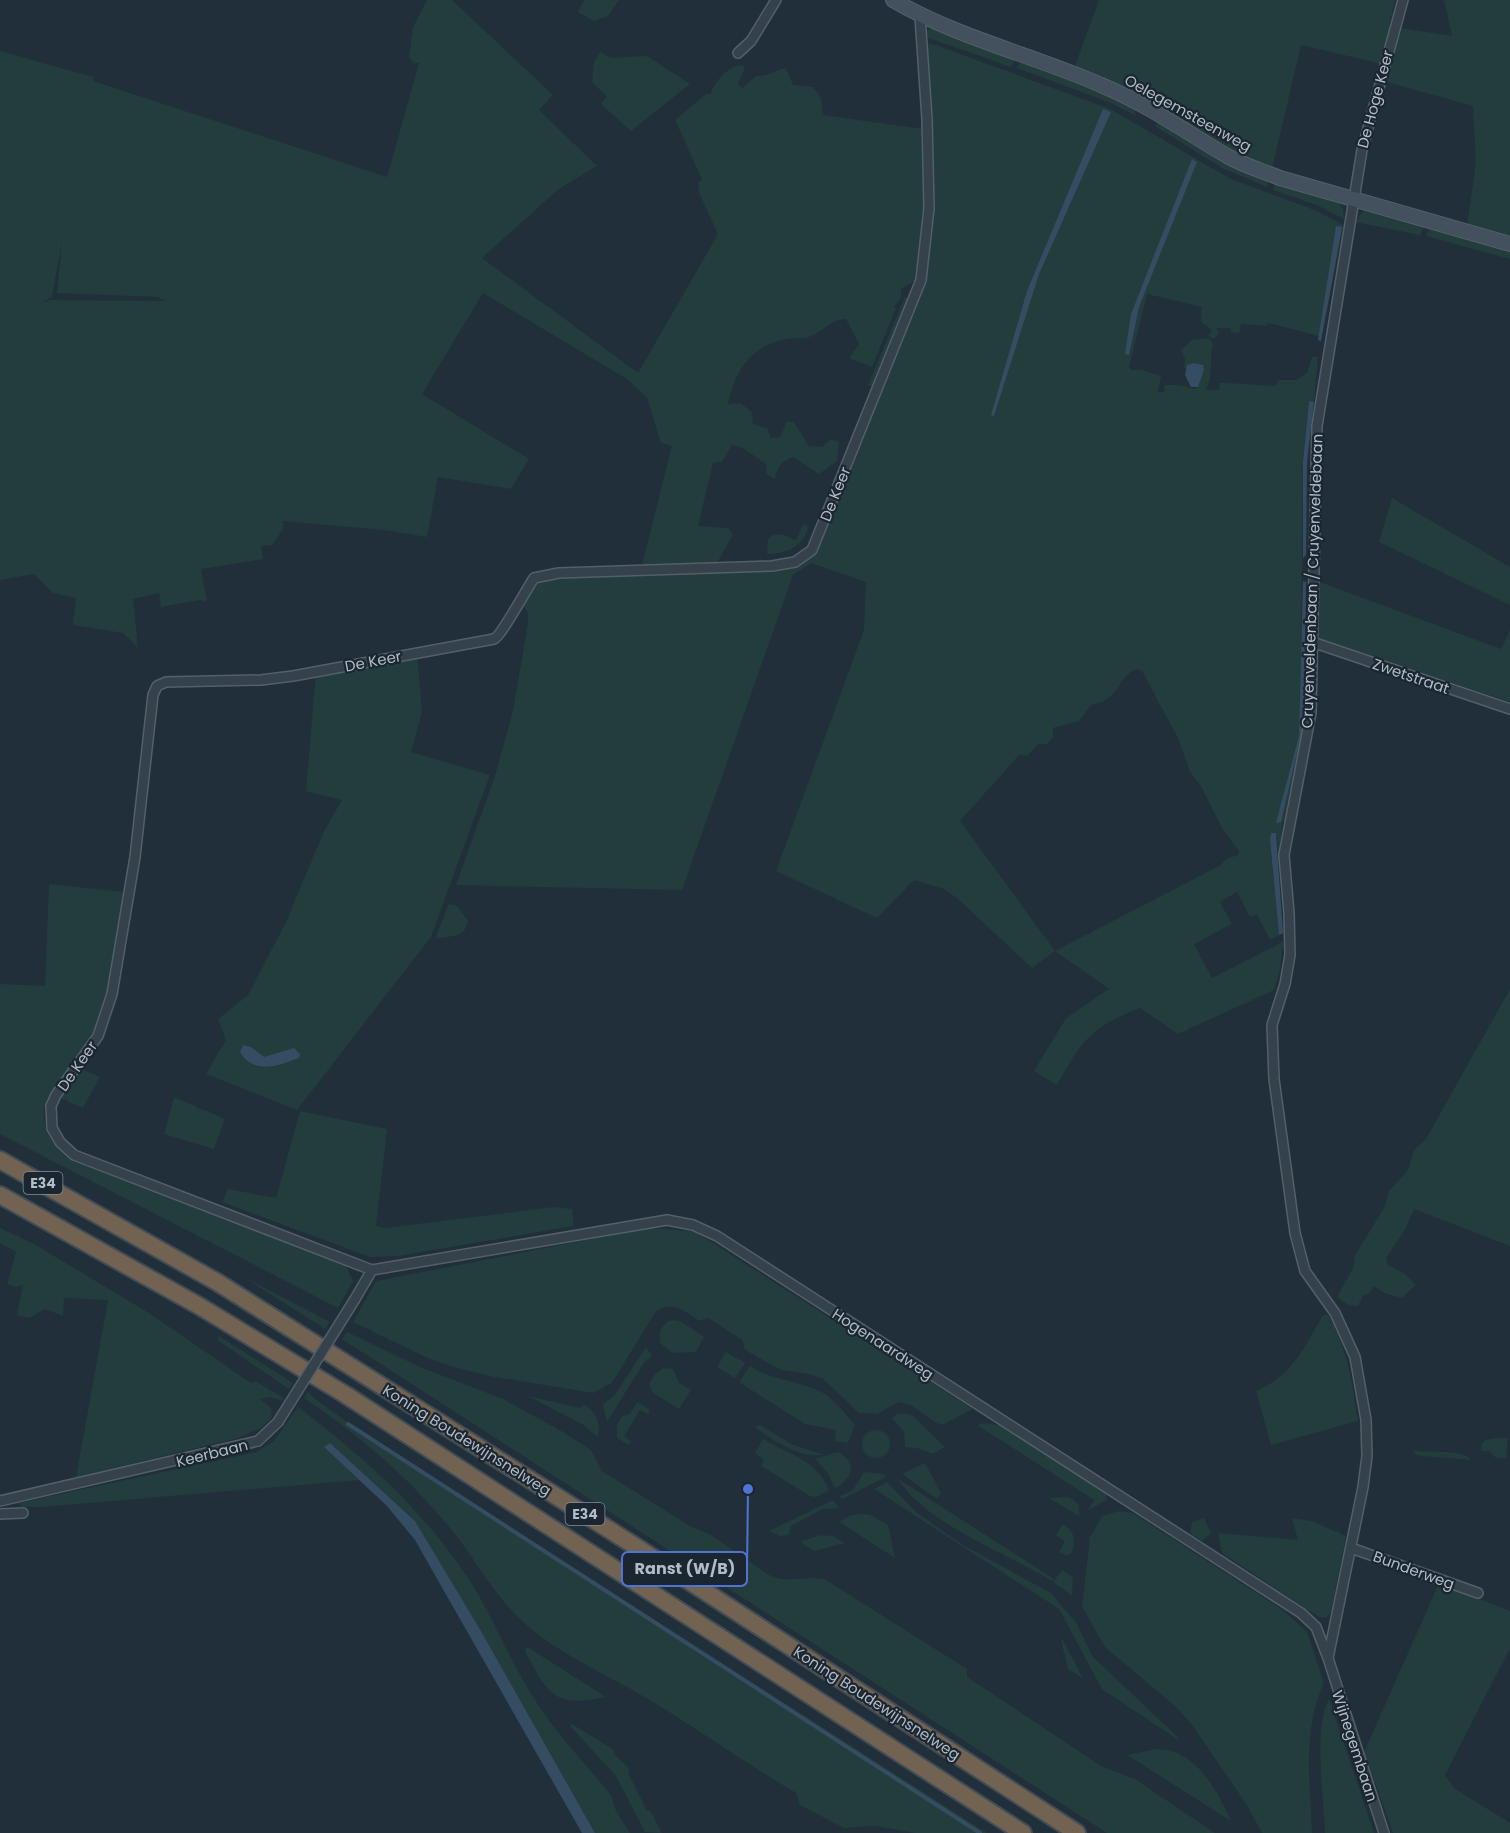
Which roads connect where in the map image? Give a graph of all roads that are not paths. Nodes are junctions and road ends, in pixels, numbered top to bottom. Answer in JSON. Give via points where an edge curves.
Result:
{"nodes":[{"id":1,"x":776,"y":0,"type":"edge"},
{"id":2,"x":893,"y":0,"type":"edge"},
{"id":3,"x":1403,"y":0,"type":"edge"},
{"id":4,"x":920,"y":16,"type":"junction"},
{"id":5,"x":738,"y":53,"type":"dead end"},
{"id":6,"x":1353,"y":200,"type":"junction"},
{"id":7,"x":1510,"y":244,"type":"edge"},
{"id":8,"x":1312,"y":642,"type":"junction"},
{"id":9,"x":1510,"y":709,"type":"edge"},
{"id":10,"x":0,"y":1160,"type":"edge"},
{"id":11,"x":0,"y":1195,"type":"edge"},
{"id":12,"x":372,"y":1270,"type":"junction"},
{"id":13,"x":0,"y":1501,"type":"edge"},
{"id":14,"x":23,"y":1513,"type":"dead end"},
{"id":15,"x":0,"y":1514,"type":"edge"},
{"id":16,"x":1351,"y":1548,"type":"junction"},
{"id":17,"x":1478,"y":1593,"type":"dead end"},
{"id":18,"x":1328,"y":1658,"type":"junction"},
{"id":19,"x":1023,"y":1833,"type":"edge"},
{"id":20,"x":1077,"y":1833,"type":"edge"},
{"id":21,"x":1384,"y":1833,"type":"edge"}],
"edges":[{"from":1,"to":5,"type":"street","via":[[752,41]]},
{"from":2,"to":4,"type":"street","name":"Oelegemsteenweg"},
{"from":3,"to":6,"type":"street","name":"De Hoge Keer","via":[[1362,150]]},
{"from":4,"to":6,"type":"street","name":"Oelegemsteenweg","via":[[1111,89],[1252,168]]},
{"from":4,"to":12,"type":"street","name":"De Keer","via":[[928,208],[921,280],[809,554],[795,562],[772,566],[559,573],[534,578],[494,639],[293,676],[166,682],[157,686],[153,695],[135,857],[112,994],[98,1036],[51,1106],[52,1128],[74,1155]]},
{"from":6,"to":7,"type":"street","name":"Oelegemsteenweg"},
{"from":6,"to":8,"type":"street","name":"Cruyenveldenbaan / Cruyenveldebaan","via":[[1317,426]]},
{"from":8,"to":9,"type":"street","name":"Zwetstraat"},
{"from":8,"to":16,"type":"street","name":"Cruyenveldenbaan / Cruyenveldebaan","via":[[1311,713],[1284,855],[1290,955],[1272,1025],[1274,1079],[1302,1261],[1335,1313],[1355,1357],[1362,1392],[1367,1456]]},
{"from":10,"to":20,"type":"highway","name":"Koning Boudewijnsnelweg","number":"E34","via":[[217,1282],[635,1546]]},
{"from":11,"to":19,"type":"highway","name":"Koning Boudewijnsnelweg","number":"E34","via":[[201,1307],[346,1395]]},
{"from":12,"to":13,"type":"street","name":"Keerbaan","bridge":true,"via":[[278,1422],[258,1441]]},
{"from":12,"to":18,"type":"street","name":"Hogenaardweg","via":[[633,1224],[667,1220],[693,1225],[717,1236],[1301,1613],[1316,1627]]},
{"from":14,"to":15,"type":"street"},
{"from":16,"to":17,"type":"street","name":"Bunderweg"},
{"from":16,"to":18,"type":"street","name":"Cruyenveldenbaan / Cruyenveldebaan"},
{"from":18,"to":21,"type":"street","name":"Wijnegembaan"}]}
